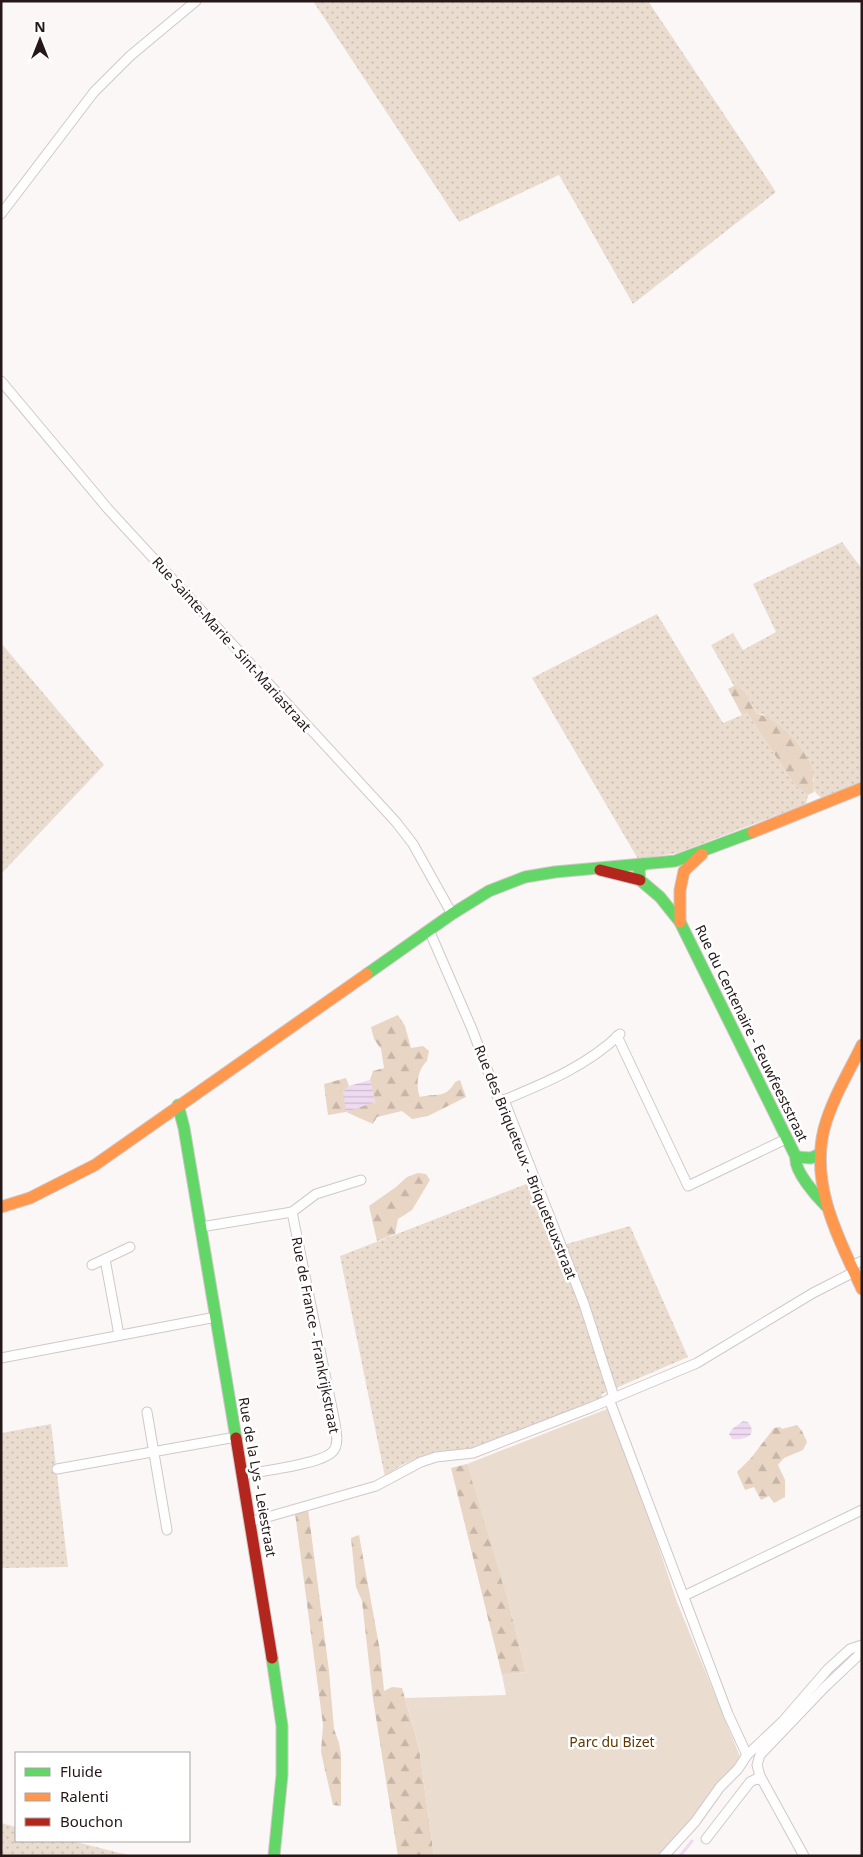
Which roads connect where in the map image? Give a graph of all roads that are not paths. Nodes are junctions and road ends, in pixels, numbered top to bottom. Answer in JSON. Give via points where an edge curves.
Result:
{"nodes":[{"id":1,"x":196,"y":1,"type":"edge"},
{"id":2,"x":1,"y":214,"type":"edge"},
{"id":3,"x":1,"y":381,"type":"edge"},
{"id":4,"x":862,"y":788,"type":"edge"},
{"id":5,"x":708,"y":850,"type":"junction"},
{"id":6,"x":675,"y":860,"type":"junction"},
{"id":7,"x":643,"y":864,"type":"junction"},
{"id":8,"x":596,"y":869,"type":"junction"},
{"id":9,"x":684,"y":871,"type":"junction"},
{"id":10,"x":640,"y":880,"type":"junction"},
{"id":11,"x":680,"y":890,"type":"junction"},
{"id":12,"x":660,"y":897,"type":"junction"},
{"id":13,"x":452,"y":914,"type":"junction"},
{"id":14,"x":680,"y":922,"type":"junction"},
{"id":15,"x":429,"y":930,"type":"junction"},
{"id":16,"x":862,"y":1045,"type":"edge"},
{"id":17,"x":504,"y":1100,"type":"junction"},
{"id":18,"x":178,"y":1105,"type":"junction"},
{"id":19,"x":786,"y":1139,"type":"junction"},
{"id":20,"x":820,"y":1154,"type":"junction"},
{"id":21,"x":796,"y":1157,"type":"junction"},
{"id":22,"x":361,"y":1180,"type":"dead end"},
{"id":23,"x":826,"y":1206,"type":"junction"},
{"id":24,"x":1,"y":1207,"type":"edge"},
{"id":25,"x":292,"y":1212,"type":"junction"},
{"id":26,"x":201,"y":1227,"type":"junction"},
{"id":27,"x":130,"y":1247,"type":"dead end"},
{"id":28,"x":105,"y":1259,"type":"junction"},
{"id":29,"x":92,"y":1264,"type":"dead end"},
{"id":30,"x":856,"y":1266,"type":"edge"},
{"id":31,"x":862,"y":1289,"type":"edge"},
{"id":32,"x":216,"y":1317,"type":"junction"},
{"id":33,"x":119,"y":1335,"type":"junction"},
{"id":34,"x":1,"y":1358,"type":"edge"},
{"id":35,"x":612,"y":1398,"type":"junction"},
{"id":36,"x":147,"y":1412,"type":"dead end"},
{"id":37,"x":236,"y":1437,"type":"junction"},
{"id":38,"x":153,"y":1452,"type":"junction"},
{"id":39,"x":57,"y":1469,"type":"dead end"},
{"id":40,"x":242,"y":1475,"type":"junction"},
{"id":41,"x":862,"y":1510,"type":"edge"},
{"id":42,"x":250,"y":1522,"type":"junction"},
{"id":43,"x":167,"y":1530,"type":"dead end"},
{"id":44,"x":684,"y":1596,"type":"junction"},
{"id":45,"x":862,"y":1645,"type":"edge"},
{"id":46,"x":862,"y":1652,"type":"edge"},
{"id":47,"x":748,"y":1755,"type":"junction"},
{"id":48,"x":762,"y":1780,"type":"junction"},
{"id":49,"x":706,"y":1839,"type":"dead end"},
{"id":50,"x":274,"y":1856,"type":"edge"},
{"id":51,"x":664,"y":1856,"type":"edge"},
{"id":52,"x":804,"y":1856,"type":"edge"}],
"edges":[{"from":1,"to":2,"type":"street","via":[[130,56],[94,92]]},
{"from":3,"to":13,"type":"street","name":"Rue Sainte-Marie - Sint-Mariastraat","via":[[108,509],[396,822],[413,844]]},
{"from":4,"to":5,"type":"street"},
{"from":5,"to":6,"type":"street"},
{"from":5,"to":9,"type":"street"},
{"from":6,"to":7,"type":"street"},
{"from":6,"to":9,"type":"street"},
{"from":7,"to":8,"type":"street"},
{"from":7,"to":10,"type":"street","via":[[639,870]]},
{"from":8,"to":10,"type":"street"},
{"from":8,"to":13,"type":"street","via":[[544,873],[518,879],[479,896]]},
{"from":9,"to":11,"type":"street"},
{"from":10,"to":12,"type":"street"},
{"from":11,"to":12,"type":"street"},
{"from":11,"to":14,"type":"street","name":"Rue du Centenaire - Eeuwfeeststraat"},
{"from":12,"to":14,"type":"street","name":"Rue du Centenaire - Eeuwfeeststraat"},
{"from":13,"to":15,"type":"street"},
{"from":14,"to":19,"type":"street","name":"Rue du Centenaire - Eeuwfeeststraat"},
{"from":15,"to":17,"type":"street","name":"Rue des Briqueteux - Briqueteuxstraat","via":[[472,1028],[492,1086],[498,1098]]},
{"from":15,"to":18,"type":"street"},
{"from":16,"to":20,"type":"street","via":[[827,1120]]},
{"from":17,"to":19,"type":"street","via":[[580,1065],[619,1034],[688,1186]]},
{"from":17,"to":35,"type":"street","name":"Rue des Briqueteux - Briqueteuxstraat","via":[[584,1304]]},
{"from":18,"to":24,"type":"street","via":[[95,1165],[30,1198]]},
{"from":18,"to":26,"type":"street","name":"Rue de la Lys - Leiestraat"},
{"from":19,"to":21,"type":"street","name":"Rue du Centenaire - Eeuwfeeststraat"},
{"from":20,"to":21,"type":"street","name":"Rue du Centenaire - Eeuwfeeststraat","via":[[811,1158]]},
{"from":20,"to":23,"type":"street","via":[[820,1176]]},
{"from":21,"to":23,"type":"street","name":"Rue du Centenaire - Eeuwfeeststraat","via":[[807,1185]]},
{"from":22,"to":25,"type":"street","via":[[316,1194]]},
{"from":23,"to":30,"type":"street","via":[[832,1224]]},
{"from":25,"to":26,"type":"street"},
{"from":25,"to":40,"type":"street","name":"Rue de France - Frankrijkstraat","via":[[337,1441],[328,1457],[315,1462]]},
{"from":26,"to":32,"type":"street","name":"Rue de la Lys - Leiestraat"},
{"from":27,"to":28,"type":"street"},
{"from":28,"to":29,"type":"street"},
{"from":28,"to":33,"type":"street"},
{"from":30,"to":31,"type":"street"},
{"from":30,"to":35,"type":"street","via":[[696,1363]]},
{"from":32,"to":33,"type":"street"},
{"from":32,"to":37,"type":"street","name":"Rue de la Lys - Leiestraat"},
{"from":33,"to":34,"type":"street"},
{"from":35,"to":42,"type":"street","via":[[473,1453],[436,1457],[376,1486]]},
{"from":35,"to":44,"type":"street","name":"Rue des Briqueteux - Briqueteuxstraat"},
{"from":36,"to":38,"type":"street"},
{"from":37,"to":38,"type":"street"},
{"from":37,"to":40,"type":"street","name":"Rue de la Lys - Leiestraat"},
{"from":38,"to":39,"type":"street"},
{"from":38,"to":43,"type":"street"},
{"from":40,"to":42,"type":"street","name":"Rue de la Lys - Leiestraat"},
{"from":41,"to":44,"type":"street"},
{"from":42,"to":50,"type":"street","name":"Rue de la Lys - Leiestraat","via":[[282,1726],[282,1775]]},
{"from":44,"to":47,"type":"street","name":"Rue des Briqueteux - Briqueteuxstraat","via":[[728,1714]]},
{"from":45,"to":47,"type":"street","via":[[841,1656],[784,1721]]},
{"from":46,"to":48,"type":"street","via":[[760,1755],[757,1765]]},
{"from":47,"to":51,"type":"street"},
{"from":48,"to":49,"type":"street","via":[[750,1782]]},
{"from":48,"to":52,"type":"street"}]}
